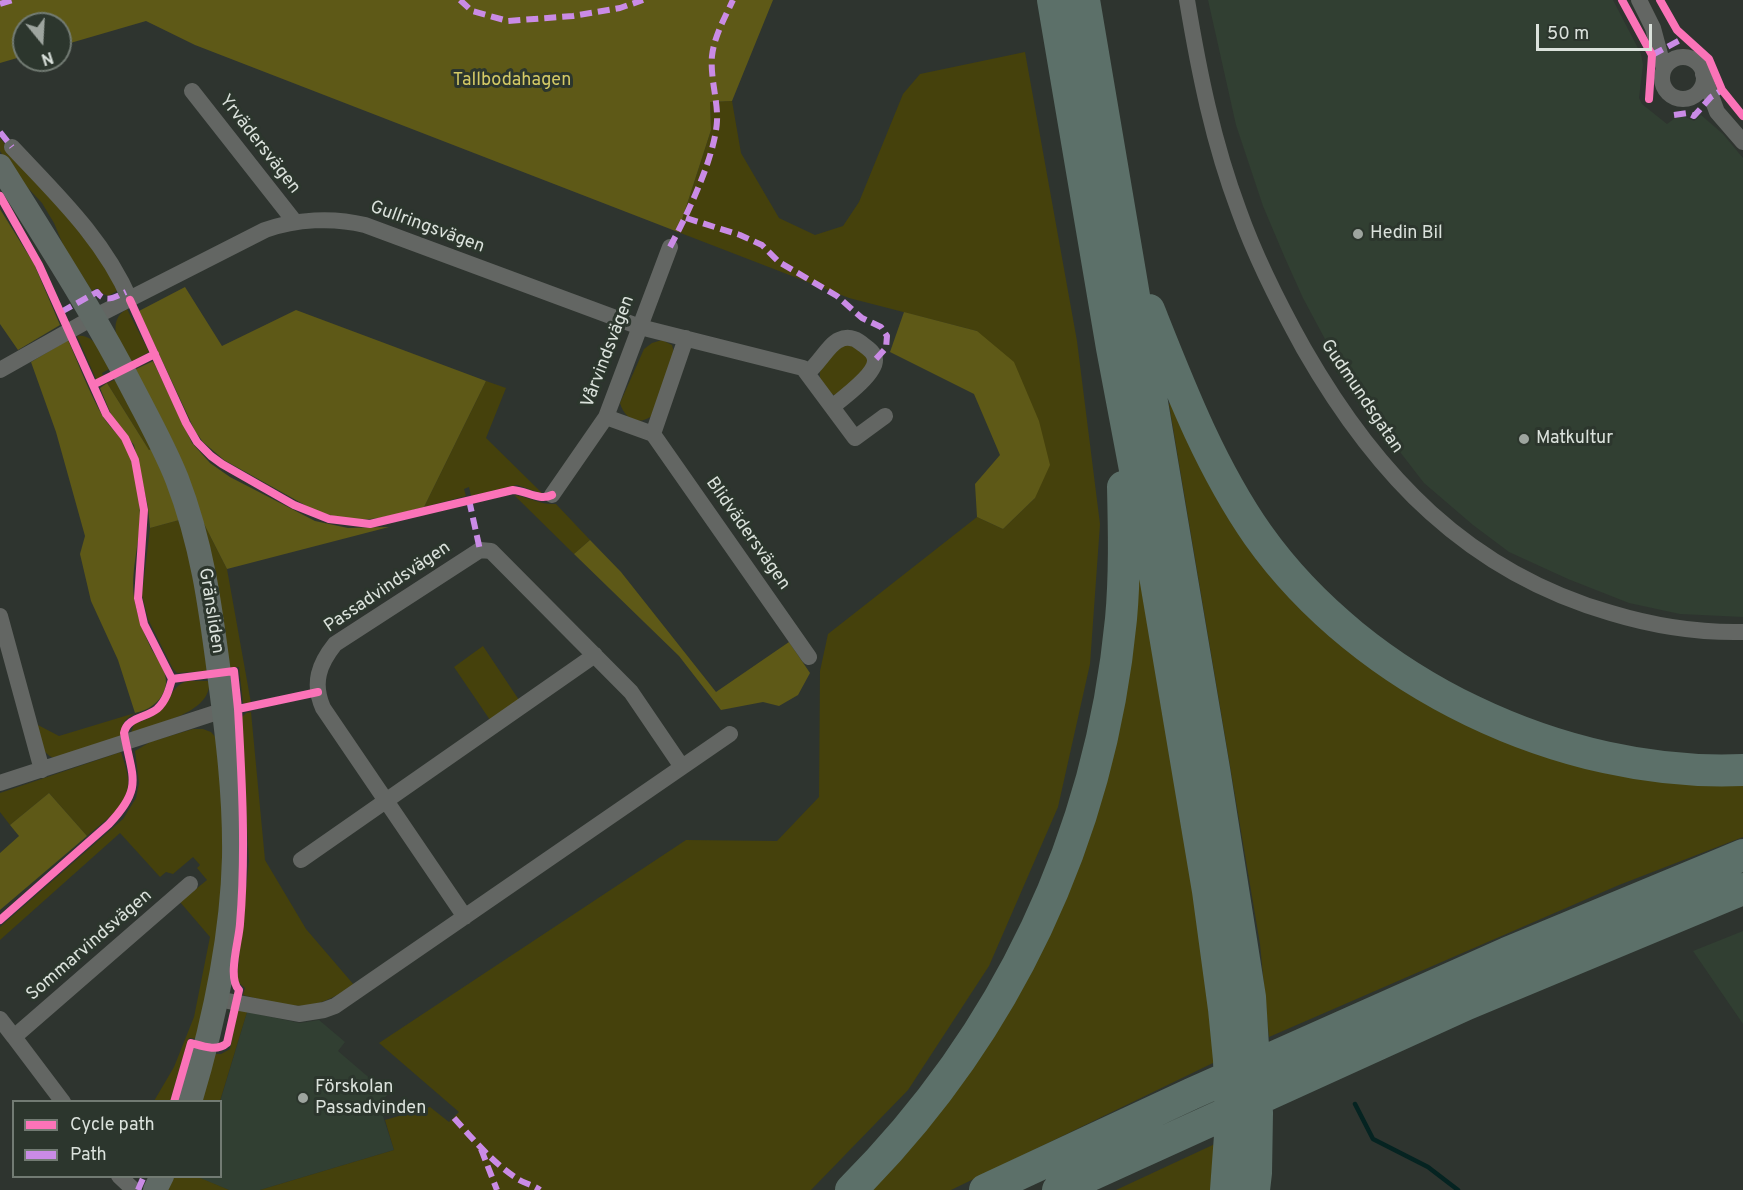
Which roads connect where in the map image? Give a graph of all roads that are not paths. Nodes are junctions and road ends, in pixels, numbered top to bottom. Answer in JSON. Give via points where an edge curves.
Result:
{"nodes":[{"id":1,"x":1053,"y":0,"type":"edge"},
{"id":2,"x":1084,"y":0,"type":"edge"},
{"id":3,"x":1187,"y":0,"type":"edge"},
{"id":4,"x":1638,"y":0,"type":"edge"},
{"id":5,"x":1653,"y":28,"type":"junction"},
{"id":6,"x":1689,"y":58,"type":"junction"},
{"id":7,"x":1664,"y":69,"type":"junction"},
{"id":8,"x":1703,"y":74,"type":"junction"},
{"id":9,"x":192,"y":91,"type":"dead end"},
{"id":10,"x":1685,"y":99,"type":"junction"},
{"id":11,"x":1718,"y":112,"type":"junction"},
{"id":12,"x":1743,"y":142,"type":"edge"},
{"id":13,"x":6,"y":157,"type":"edge"},
{"id":14,"x":295,"y":222,"type":"junction"},
{"id":15,"x":670,"y":247,"type":"dead end"},
{"id":16,"x":1127,"y":254,"type":"junction"},
{"id":17,"x":130,"y":300,"type":"junction"},
{"id":18,"x":94,"y":317,"type":"junction"},
{"id":19,"x":640,"y":327,"type":"junction"},
{"id":20,"x":686,"y":339,"type":"junction"},
{"id":21,"x":1112,"y":348,"type":"junction"},
{"id":22,"x":0,"y":370,"type":"edge"},
{"id":23,"x":807,"y":373,"type":"junction"},
{"id":24,"x":832,"y":407,"type":"junction"},
{"id":25,"x":885,"y":416,"type":"dead end"},
{"id":26,"x":606,"y":417,"type":"junction"},
{"id":27,"x":653,"y":434,"type":"junction"},
{"id":28,"x":552,"y":495,"type":"dead end"},
{"id":29,"x":0,"y":616,"type":"edge"},
{"id":30,"x":1743,"y":632,"type":"edge"},
{"id":31,"x":595,"y":656,"type":"junction"},
{"id":32,"x":809,"y":657,"type":"dead end"},
{"id":33,"x":224,"y":710,"type":"junction"},
{"id":34,"x":730,"y":734,"type":"dead end"},
{"id":35,"x":682,"y":767,"type":"junction"},
{"id":36,"x":42,"y":770,"type":"junction"},
{"id":37,"x":1743,"y":770,"type":"edge"},
{"id":38,"x":0,"y":783,"type":"edge"},
{"id":39,"x":386,"y":801,"type":"junction"},
{"id":40,"x":1743,"y":855,"type":"edge"},
{"id":41,"x":301,"y":860,"type":"dead end"},
{"id":42,"x":190,"y":884,"type":"dead end"},
{"id":43,"x":1743,"y":890,"type":"edge"},
{"id":44,"x":465,"y":917,"type":"junction"},
{"id":45,"x":217,"y":999,"type":"junction"},
{"id":46,"x":1237,"y":1003,"type":"junction"},
{"id":47,"x":0,"y":1019,"type":"edge"},
{"id":48,"x":14,"y":1037,"type":"junction"},
{"id":49,"x":62,"y":1100,"type":"edge"},
{"id":50,"x":190,"y":1100,"type":"edge"},
{"id":51,"x":121,"y":1178,"type":"edge"},
{"id":52,"x":1241,"y":1185,"type":"edge"},
{"id":53,"x":134,"y":1190,"type":"edge"},
{"id":54,"x":851,"y":1190,"type":"edge"},
{"id":55,"x":985,"y":1190,"type":"edge"},
{"id":56,"x":1058,"y":1190,"type":"edge"}],
"edges":[{"from":1,"to":21,"type":"highway"},
{"from":2,"to":16,"type":"highway"},
{"from":3,"to":30,"type":"street","name":"Gudmundsgatan","via":[[1216,139],[1253,247],[1313,364],[1388,470],[1473,548],[1532,584],[1640,622],[1684,630]]},
{"from":4,"to":5,"type":"street"},
{"from":5,"to":6,"type":"street"},
{"from":5,"to":7,"type":"street"},
{"from":6,"to":7,"type":"street","via":[[1674,59]]},
{"from":6,"to":8,"type":"street"},
{"from":7,"to":10,"type":"street","via":[[1665,90]]},
{"from":8,"to":10,"type":"street","via":[[1702,86]]},
{"from":8,"to":11,"type":"street"},
{"from":9,"to":14,"type":"street","name":"Yrvädersvägen"},
{"from":10,"to":11,"type":"street"},
{"from":11,"to":12,"type":"street"},
{"from":13,"to":17,"type":"street","name":"Gränsliden","via":[[81,222],[101,248]]},
{"from":13,"to":18,"type":"street","name":"Gränsliden"},
{"from":14,"to":17,"type":"street","name":"Gullringsvägen","via":[[265,230]]},
{"from":14,"to":19,"type":"street","name":"Gullringsvägen","via":[[365,225]]},
{"from":15,"to":19,"type":"street","name":"Vårvindsvägen"},
{"from":16,"to":37,"type":"highway","via":[[1192,416],[1222,479],[1259,536],[1302,587],[1343,626],[1445,698],[1554,744],[1614,760]]},
{"from":16,"to":46,"type":"highway","via":[[1218,792]]},
{"from":17,"to":18,"type":"street","name":"Gullringsvägen"},
{"from":18,"to":22,"type":"street","name":"Gullringsvägen"},
{"from":18,"to":33,"type":"street","name":"Gränsliden","via":[[164,448],[190,514],[204,565]]},
{"from":19,"to":20,"type":"street","name":"Gullringsvägen"},
{"from":19,"to":26,"type":"street","name":"Vårvindsvägen"},
{"from":20,"to":23,"type":"street","name":"Gullringsvägen","via":[[803,368]]},
{"from":20,"to":27,"type":"street"},
{"from":21,"to":46,"type":"highway","via":[[1208,891]]},
{"from":21,"to":54,"type":"highway","via":[[1125,564],[1116,668],[1094,774],[1053,892],[990,1015],[926,1108]]},
{"from":23,"to":24,"type":"street"},
{"from":23,"to":24,"type":"street","via":[[835,342],[846,337],[857,340],[873,354],[874,366]]},
{"from":24,"to":25,"type":"street","via":[[855,438]]},
{"from":26,"to":27,"type":"street"},
{"from":26,"to":28,"type":"street","name":"Vårvindsvägen"},
{"from":27,"to":32,"type":"street","name":"Blidvädersvägen"},
{"from":29,"to":36,"type":"street"},
{"from":31,"to":35,"type":"street","name":"Passadvindsvägen","via":[[631,692]]},
{"from":31,"to":39,"type":"street"},
{"from":31,"to":39,"type":"street","name":"Passadvindsvägen","via":[[486,549],[335,644],[317,676],[319,700]]},
{"from":33,"to":36,"type":"street"},
{"from":33,"to":45,"type":"street","name":"Gränsliden","via":[[231,764],[234,858]]},
{"from":34,"to":35,"type":"street"},
{"from":35,"to":44,"type":"street"},
{"from":36,"to":38,"type":"street"},
{"from":39,"to":41,"type":"street"},
{"from":39,"to":44,"type":"street","name":"Passadvindsvägen"},
{"from":40,"to":55,"type":"highway","via":[[1507,953]]},
{"from":42,"to":48,"type":"street","name":"Sommarvindsvägen"},
{"from":43,"to":56,"type":"highway","via":[[1467,1004]]},
{"from":44,"to":45,"type":"street","via":[[344,1001],[324,1010],[299,1014]]},
{"from":45,"to":50,"type":"street","name":"Gränsliden"},
{"from":46,"to":52,"type":"highway","via":[[1231,1122]]},
{"from":47,"to":48,"type":"street"},
{"from":48,"to":49,"type":"street"},
{"from":51,"to":53,"type":"street"}]}
